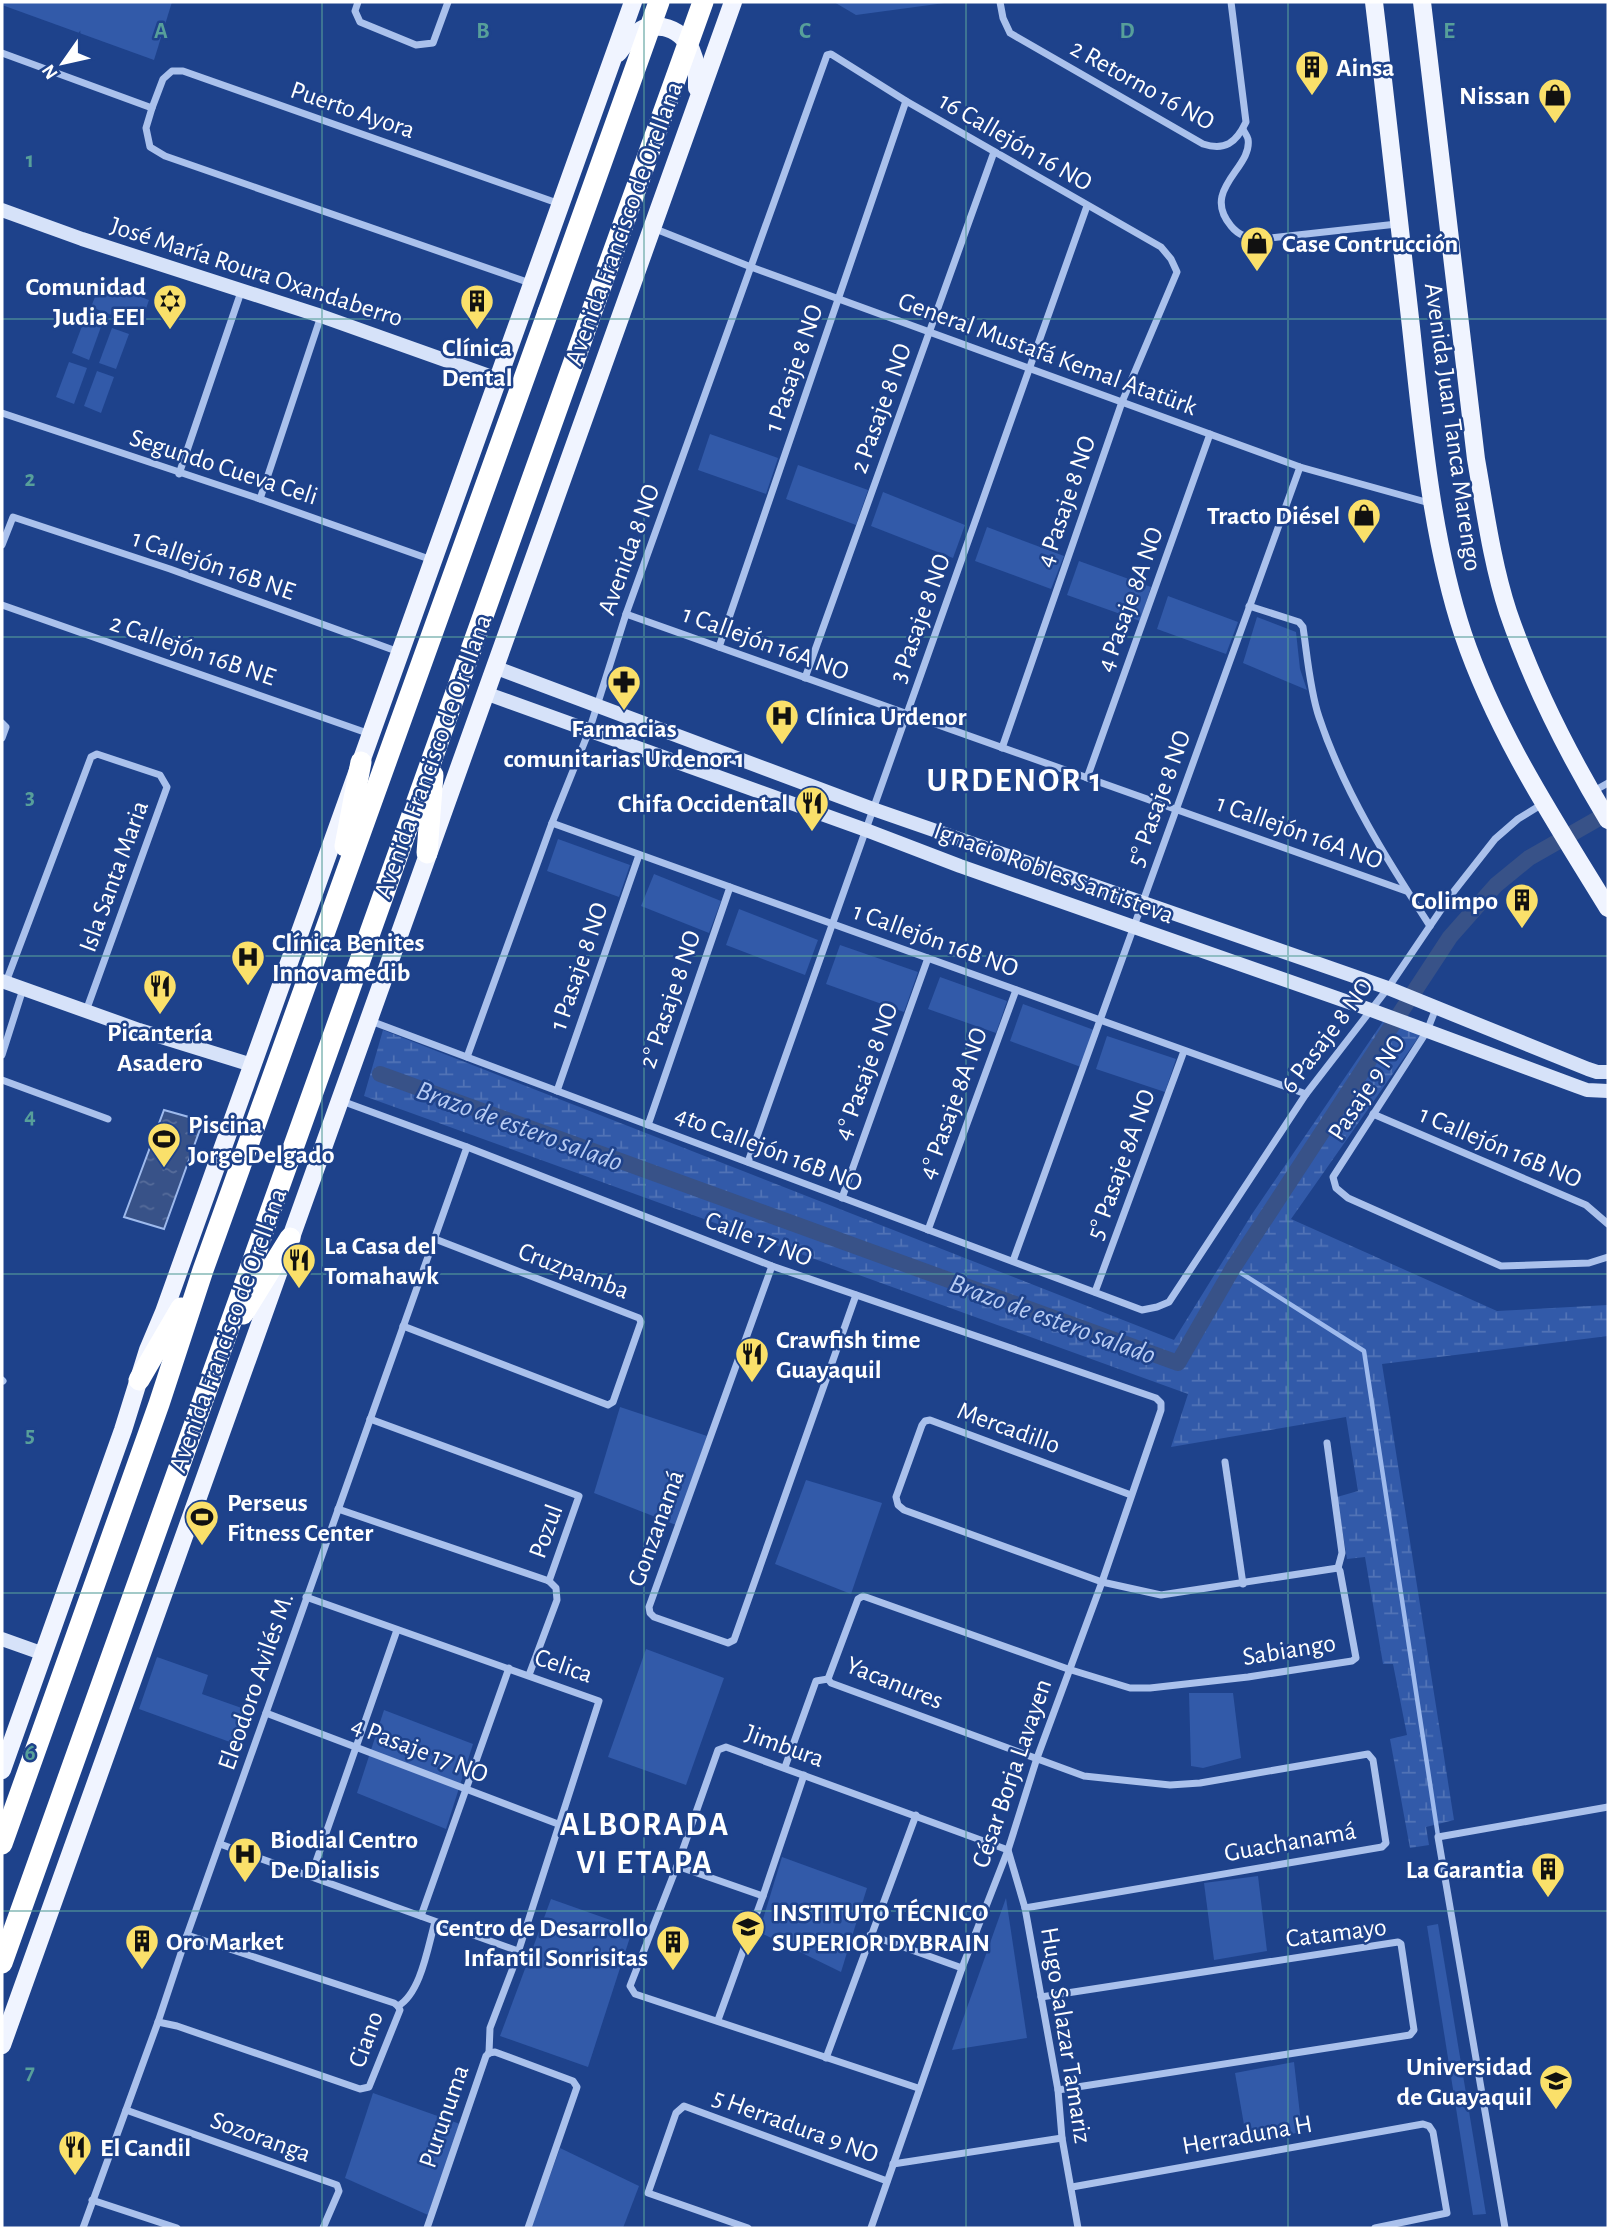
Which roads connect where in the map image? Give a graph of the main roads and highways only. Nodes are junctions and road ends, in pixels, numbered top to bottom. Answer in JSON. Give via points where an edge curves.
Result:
{"nodes":[{"id":1,"x":633,"y":2,"type":"edge"},
{"id":2,"x":659,"y":2,"type":"edge"},
{"id":3,"x":704,"y":2,"type":"edge"},
{"id":4,"x":733,"y":2,"type":"edge"},
{"id":5,"x":1374,"y":2,"type":"edge"},
{"id":6,"x":1422,"y":2,"type":"edge"},
{"id":7,"x":610,"y":62,"type":"junction"},
{"id":8,"x":696,"y":102,"type":"junction"},
{"id":9,"x":436,"y":745,"type":"junction"},
{"id":10,"x":361,"y":762,"type":"junction"},
{"id":11,"x":1608,"y":820,"type":"edge"},
{"id":12,"x":427,"y":853,"type":"junction"},
{"id":13,"x":1608,"y":908,"type":"edge"},
{"id":14,"x":334,"y":910,"type":"junction"},
{"id":15,"x":290,"y":1238,"type":"junction"},
{"id":16,"x":203,"y":1270,"type":"junction"},
{"id":17,"x":220,"y":1352,"type":"junction"},
{"id":18,"x":139,"y":1380,"type":"junction"},
{"id":19,"x":2,"y":1770,"type":"edge"},
{"id":20,"x":2,"y":1844,"type":"edge"},
{"id":21,"x":2,"y":1963,"type":"edge"},
{"id":22,"x":2,"y":2045,"type":"edge"}],
"edges":[{"from":1,"to":7,"type":"main road"},
{"from":2,"to":14,"type":"highway","name":"Avenida Francisco de Orellana","bridge":true},
{"from":3,"to":9,"type":"highway","name":"Avenida Francisco de Orellana","bridge":true},
{"from":4,"to":8,"type":"main road","name":"Avenida Francisco de Orellana"},
{"from":5,"to":13,"type":"main road","name":"Avenida Juan Tanca Marengo","via":[[1420,413],[1440,545],[1463,632],[1504,732]]},
{"from":6,"to":11,"type":"main road","name":"Avenida Juan Tanca Marengo","via":[[1476,460],[1489,532],[1507,609],[1530,670]]},
{"from":7,"to":8,"type":"main road","via":[[639,31],[659,26],[668,29],[692,49]]},
{"from":7,"to":10,"type":"main road"},
{"from":8,"to":12,"type":"main road","name":"Avenida Francisco de Orellana"},
{"from":9,"to":12,"type":"highway"},
{"from":9,"to":17,"type":"highway","name":"Avenida Francisco de Orellana"},
{"from":10,"to":14,"type":"highway"},
{"from":10,"to":18,"type":"main road"},
{"from":12,"to":15,"type":"main road","name":"Avenida Francisco de Orellana"},
{"from":14,"to":16,"type":"highway","name":"Avenida Francisco de Orellana"},
{"from":15,"to":17,"type":"highway"},
{"from":15,"to":22,"type":"main road","name":"Avenida Francisco de Orellana"},
{"from":16,"to":18,"type":"highway"},
{"from":16,"to":20,"type":"highway","name":"Avenida Francisco de Orellana"},
{"from":17,"to":21,"type":"highway","name":"Avenida Francisco de Orellana"},
{"from":18,"to":19,"type":"main road"}]}
